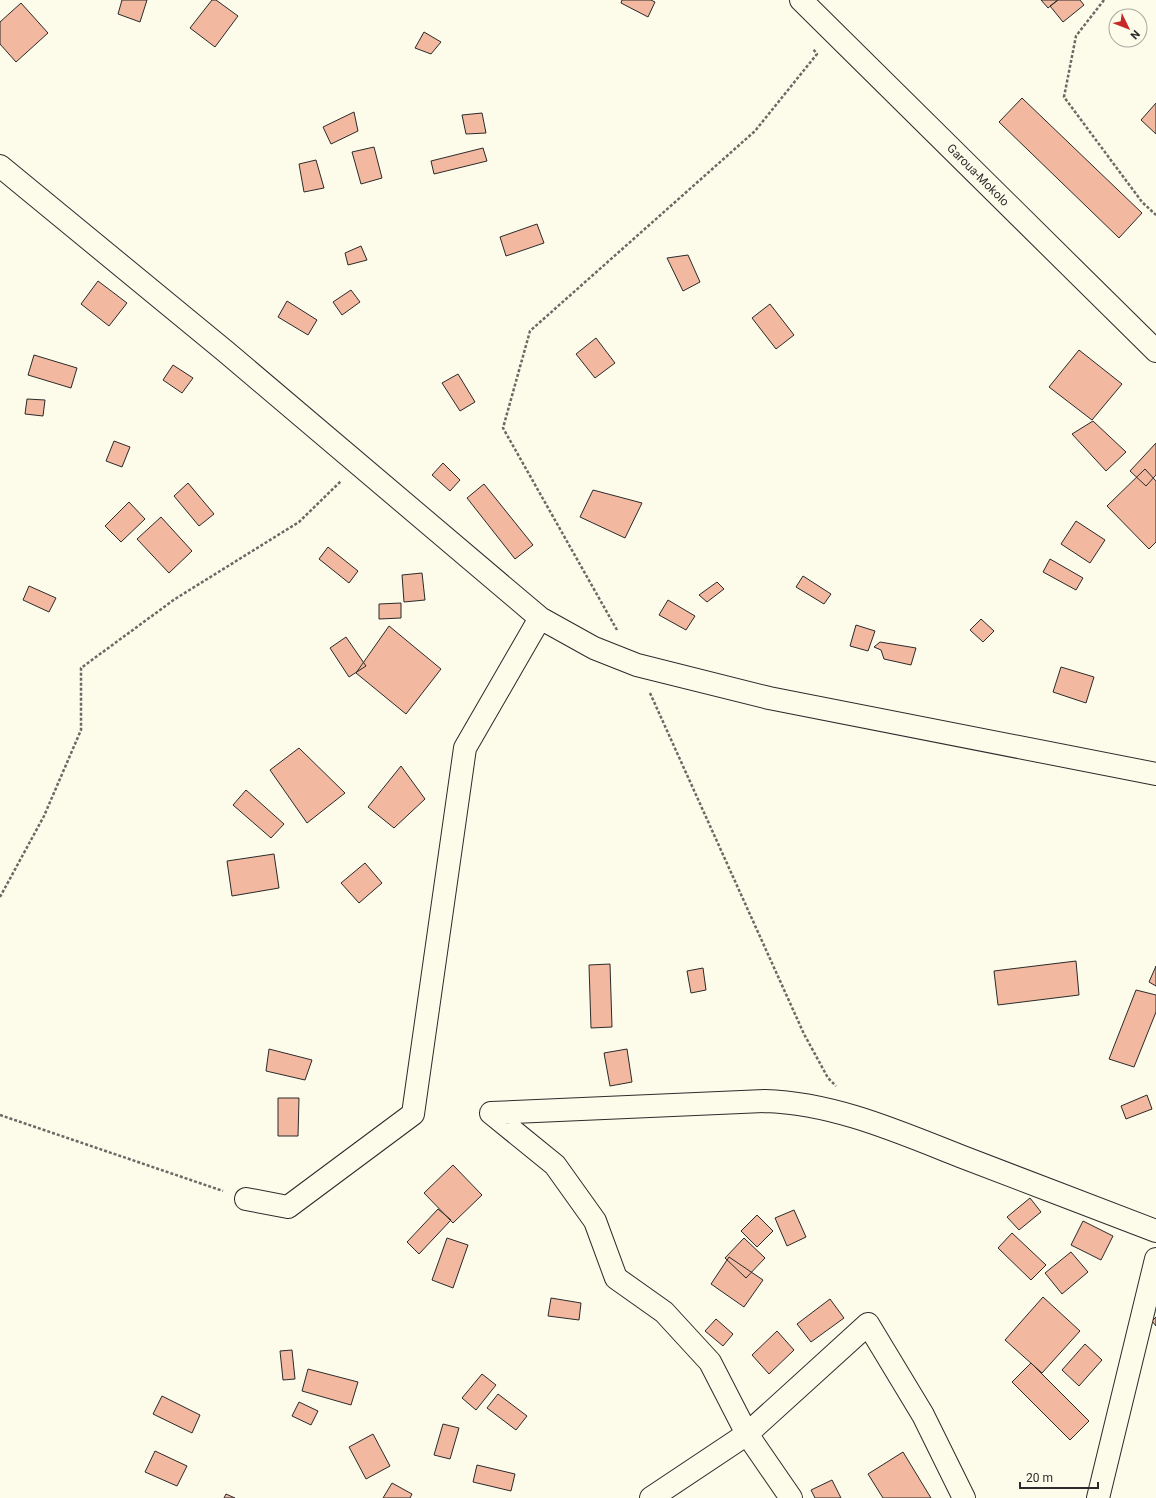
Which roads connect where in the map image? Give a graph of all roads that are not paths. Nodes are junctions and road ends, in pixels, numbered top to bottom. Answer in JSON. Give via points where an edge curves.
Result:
{"nodes":[{"id":1,"x":800,"y":0,"type":"edge"},
{"id":2,"x":0,"y":166,"type":"edge"},
{"id":3,"x":1156,"y":351,"type":"edge"},
{"id":4,"x":540,"y":618,"type":"junction"},
{"id":5,"x":1156,"y":774,"type":"edge"},
{"id":6,"x":246,"y":1199,"type":"road end"},
{"id":7,"x":1156,"y":1231,"type":"edge"},
{"id":8,"x":1156,"y":1259,"type":"edge"},
{"id":9,"x":746,"y":1434,"type":"junction"},
{"id":10,"x":651,"y":1498,"type":"edge"},
{"id":11,"x":791,"y":1498,"type":"edge"},
{"id":12,"x":964,"y":1498,"type":"edge"},
{"id":13,"x":1098,"y":1498,"type":"edge"}],
"edges":[{"from":1,"to":3,"type":"street","name":"Garoua-Mokolo"},
{"from":2,"to":4,"type":"street","via":[[225,351]]},
{"from":4,"to":5,"type":"street","via":[[594,648],[637,665],[768,698]]},
{"from":4,"to":6,"type":"street","via":[[465,748],[413,1114],[288,1207]]},
{"from":7,"to":9,"type":"street","via":[[870,1121],[790,1102],[491,1113],[555,1164],[595,1221],[616,1278],[664,1312],[710,1362]]},
{"from":8,"to":13,"type":"street"},
{"from":9,"to":10,"type":"street"},
{"from":9,"to":11,"type":"street"},
{"from":9,"to":12,"type":"street","via":[[868,1324],[923,1415]]}]}
